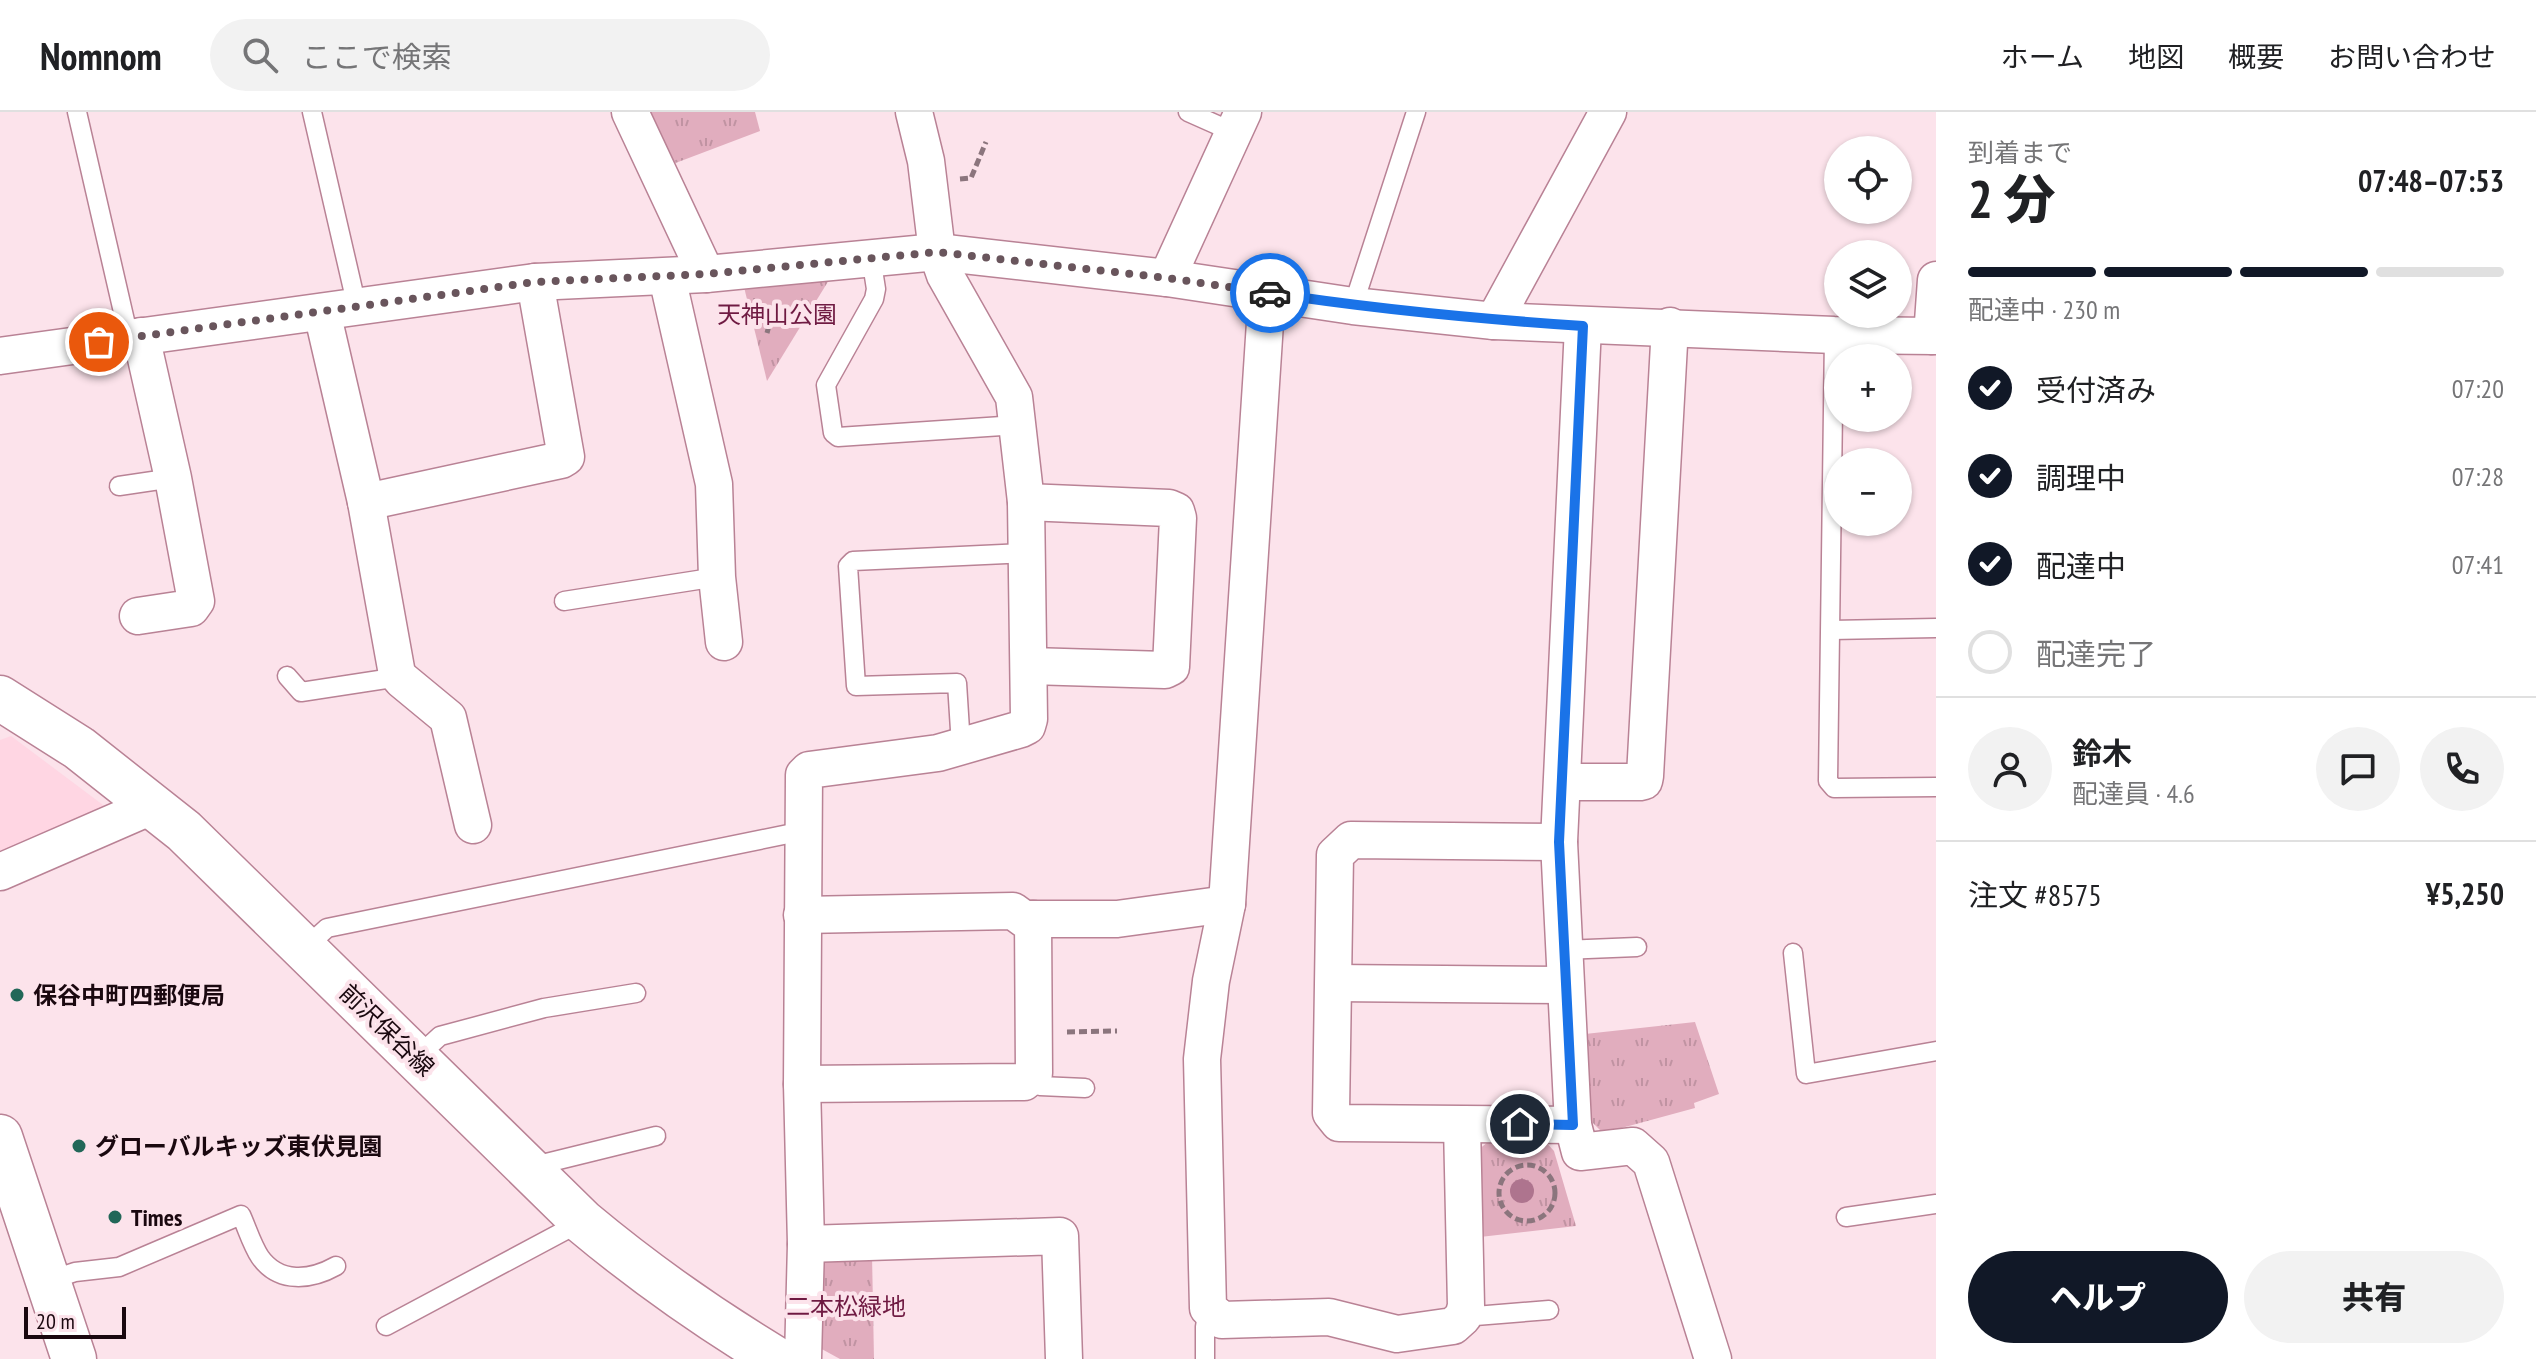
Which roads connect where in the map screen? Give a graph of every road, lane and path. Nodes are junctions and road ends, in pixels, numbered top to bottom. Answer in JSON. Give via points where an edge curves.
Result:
{"nodes":[{"id":1,"x":77,"y":112,"type":"edge"},
{"id":2,"x":312,"y":112,"type":"edge"},
{"id":3,"x":630,"y":112,"type":"edge"},
{"id":4,"x":914,"y":112,"type":"edge"},
{"id":5,"x":1188,"y":112,"type":"edge"},
{"id":6,"x":1416,"y":112,"type":"edge"},
{"id":7,"x":1608,"y":112,"type":"edge"},
{"id":8,"x":1238,"y":122,"type":"edge"},
{"id":9,"x":937,"y":252,"type":"junction"},
{"id":10,"x":871,"y":257,"type":"junction"},
{"id":11,"x":706,"y":274,"type":"junction"},
{"id":12,"x":667,"y":277,"type":"junction"},
{"id":13,"x":1167,"y":278,"type":"junction"},
{"id":14,"x":1936,"y":280,"type":"edge"},
{"id":15,"x":535,"y":282,"type":"junction"},
{"id":16,"x":1267,"y":292,"type":"junction"},
{"id":17,"x":1353,"y":306,"type":"junction"},
{"id":18,"x":340,"y":309,"type":"junction"},
{"id":19,"x":1494,"y":321,"type":"junction"},
{"id":20,"x":1583,"y":326,"type":"junction"},
{"id":21,"x":1670,"y":326,"type":"junction"},
{"id":22,"x":1834,"y":335,"type":"junction"},
{"id":23,"x":1934,"y":336,"type":"edge"},
{"id":24,"x":135,"y":337,"type":"junction"},
{"id":25,"x":0,"y":356,"type":"edge"},
{"id":26,"x":1017,"y":425,"type":"junction"},
{"id":27,"x":173,"y":478,"type":"junction"},
{"id":28,"x":119,"y":486,"type":"dead end"},
{"id":29,"x":366,"y":502,"type":"junction"},
{"id":30,"x":1026,"y":502,"type":"junction"},
{"id":31,"x":1026,"y":553,"type":"junction"},
{"id":32,"x":717,"y":577,"type":"junction"},
{"id":33,"x":564,"y":601,"type":"dead end"},
{"id":34,"x":138,"y":616,"type":"dead end"},
{"id":35,"x":1936,"y":628,"type":"edge"},
{"id":36,"x":1831,"y":630,"type":"junction"},
{"id":37,"x":724,"y":642,"type":"dead end"},
{"id":38,"x":1030,"y":666,"type":"junction"},
{"id":39,"x":287,"y":676,"type":"dead end"},
{"id":40,"x":399,"y":677,"type":"junction"},
{"id":41,"x":0,"y":698,"type":"edge"},
{"id":42,"x":961,"y":746,"type":"junction"},
{"id":43,"x":1563,"y":782,"type":"junction"},
{"id":44,"x":1936,"y":787,"type":"edge"},
{"id":45,"x":154,"y":805,"type":"junction"},
{"id":46,"x":473,"y":825,"type":"dead end"},
{"id":47,"x":803,"y":831,"type":"junction"},
{"id":48,"x":1559,"y":842,"type":"junction"},
{"id":49,"x":0,"y":872,"type":"edge"},
{"id":50,"x":1227,"y":904,"type":"junction"},
{"id":51,"x":802,"y":915,"type":"junction"},
{"id":52,"x":1033,"y":919,"type":"junction"},
{"id":53,"x":1637,"y":947,"type":"dead end"},
{"id":54,"x":304,"y":949,"type":"junction"},
{"id":55,"x":1793,"y":953,"type":"dead end"},
{"id":56,"x":1564,"y":968,"type":"junction"},
{"id":57,"x":1334,"y":983,"type":"junction"},
{"id":58,"x":636,"y":993,"type":"dead end"},
{"id":59,"x":1117,"y":1031,"type":"dead end"},
{"id":60,"x":1034,"y":1032,"type":"junction"},
{"id":61,"x":1936,"y":1051,"type":"edge"},
{"id":62,"x":416,"y":1058,"type":"junction"},
{"id":63,"x":1030,"y":1079,"type":"junction"},
{"id":64,"x":802,"y":1084,"type":"junction"},
{"id":65,"x":1085,"y":1088,"type":"dead end"},
{"id":66,"x":1462,"y":1125,"type":"junction"},
{"id":67,"x":1573,"y":1125,"type":"junction"},
{"id":68,"x":656,"y":1136,"type":"dead end"},
{"id":69,"x":1,"y":1142,"type":"edge"},
{"id":70,"x":527,"y":1168,"type":"junction"},
{"id":71,"x":1936,"y":1204,"type":"edge"},
{"id":72,"x":1550,"y":1210,"type":"joint"},
{"id":73,"x":1846,"y":1217,"type":"dead end"},
{"id":74,"x":583,"y":1222,"type":"junction"},
{"id":75,"x":806,"y":1244,"type":"junction"},
{"id":76,"x":336,"y":1266,"type":"dead end"},
{"id":77,"x":48,"y":1281,"type":"junction"},
{"id":78,"x":1208,"y":1308,"type":"junction"},
{"id":79,"x":1549,"y":1310,"type":"dead end"},
{"id":80,"x":1463,"y":1317,"type":"junction"},
{"id":81,"x":386,"y":1326,"type":"dead end"},
{"id":82,"x":74,"y":1359,"type":"edge"},
{"id":83,"x":776,"y":1359,"type":"edge"},
{"id":84,"x":803,"y":1359,"type":"edge"},
{"id":85,"x":1064,"y":1359,"type":"edge"},
{"id":86,"x":1205,"y":1359,"type":"edge"},
{"id":87,"x":1713,"y":1359,"type":"edge"}],
"edges":[{"from":1,"to":24,"type":"lane"},
{"from":2,"to":18,"type":"lane"},
{"from":3,"to":11,"type":"street"},
{"from":4,"to":9,"type":"street"},
{"from":5,"to":8,"type":"lane"},
{"from":6,"to":17,"type":"lane"},
{"from":7,"to":19,"type":"street"},
{"from":8,"to":13,"type":"street"},
{"from":9,"to":10,"type":"street"},
{"from":9,"to":13,"type":"street"},
{"from":9,"to":26,"type":"street","via":[[1014,397]]},
{"from":10,"to":11,"type":"street"},
{"from":10,"to":26,"type":"lane","via":[[874,299],[826,385],[833,433],[838,437]]},
{"from":11,"to":12,"type":"street"},
{"from":12,"to":15,"type":"street"},
{"from":12,"to":32,"type":"street","via":[[714,484]]},
{"from":13,"to":16,"type":"street"},
{"from":14,"to":23,"type":"street"},
{"from":15,"to":18,"type":"street"},
{"from":15,"to":29,"type":"street","via":[[566,457]]},
{"from":16,"to":17,"type":"street"},
{"from":16,"to":50,"type":"street"},
{"from":17,"to":19,"type":"street"},
{"from":18,"to":24,"type":"street"},
{"from":18,"to":29,"type":"street"},
{"from":19,"to":20,"type":"street"},
{"from":20,"to":21,"type":"street"},
{"from":20,"to":43,"type":"street"},
{"from":21,"to":22,"type":"street"},
{"from":21,"to":43,"type":"street","via":[[1644,781]]},
{"from":22,"to":23,"type":"street"},
{"from":22,"to":36,"type":"lane"},
{"from":24,"to":25,"type":"street"},
{"from":24,"to":27,"type":"street"},
{"from":26,"to":30,"type":"street"},
{"from":27,"to":28,"type":"lane"},
{"from":27,"to":34,"type":"street","via":[[195,604],[186,610]]},
{"from":29,"to":40,"type":"street"},
{"from":30,"to":31,"type":"street"},
{"from":30,"to":38,"type":"street","via":[[1169,508],[1178,518],[1171,667]]},
{"from":31,"to":38,"type":"street"},
{"from":31,"to":42,"type":"lane","via":[[853,561],[848,566],[856,686],[957,683]]},
{"from":32,"to":33,"type":"lane"},
{"from":32,"to":37,"type":"street"},
{"from":35,"to":36,"type":"lane"},
{"from":36,"to":44,"type":"lane","via":[[1830,786]]},
{"from":38,"to":42,"type":"street","via":[[1027,726]]},
{"from":39,"to":40,"type":"lane","via":[[301,692]]},
{"from":40,"to":46,"type":"street","via":[[448,718]]},
{"from":41,"to":45,"type":"main road","name":"前沢保谷線","via":[[79,748]]},
{"from":42,"to":47,"type":"street","via":[[809,770],[804,775]]},
{"from":43,"to":48,"type":"street"},
{"from":45,"to":49,"type":"street"},
{"from":45,"to":54,"type":"main road","name":"前沢保谷線"},
{"from":47,"to":51,"type":"street"},
{"from":47,"to":54,"type":"lane","via":[[327,928]]},
{"from":48,"to":56,"type":"street"},
{"from":48,"to":57,"type":"street","via":[[1351,840],[1335,855]]},
{"from":50,"to":52,"type":"street","via":[[1117,919]]},
{"from":50,"to":78,"type":"street","via":[[1202,1059]]},
{"from":51,"to":52,"type":"street","via":[[1013,911]]},
{"from":51,"to":64,"type":"street"},
{"from":52,"to":60,"type":"street"},
{"from":53,"to":56,"type":"lane"},
{"from":54,"to":62,"type":"main road","name":"前沢保谷線"},
{"from":55,"to":61,"type":"lane","via":[[1806,1074]]},
{"from":56,"to":57,"type":"street"},
{"from":56,"to":67,"type":"street"},
{"from":57,"to":66,"type":"street","via":[[1331,1113],[1339,1123]]},
{"from":58,"to":62,"type":"lane","via":[[544,1008],[440,1036]]},
{"from":59,"to":60,"type":"path"},
{"from":60,"to":63,"type":"street"},
{"from":62,"to":70,"type":"main road","name":"前沢保谷線"},
{"from":63,"to":64,"type":"street"},
{"from":63,"to":65,"type":"lane","via":[[1040,1086]]},
{"from":64,"to":75,"type":"street"},
{"from":66,"to":67,"type":"street"},
{"from":66,"to":80,"type":"street"},
{"from":67,"to":87,"type":"street","via":[[1580,1152],[1633,1146],[1651,1162]]},
{"from":68,"to":70,"type":"lane"},
{"from":69,"to":77,"type":"main road"},
{"from":70,"to":74,"type":"main road","name":"前沢保谷線"},
{"from":71,"to":73,"type":"lane"},
{"from":72,"to":72,"type":"path","via":[[1556,1190],[1546,1171],[1516,1167],[1502,1181],[1501,1202],[1516,1219],[1540,1218]]},
{"from":74,"to":81,"type":"lane"},
{"from":74,"to":83,"type":"main road","name":"前沢保谷線","via":[[677,1296]]},
{"from":75,"to":84,"type":"street"},
{"from":75,"to":85,"type":"street","via":[[1060,1236]]},
{"from":76,"to":77,"type":"lane","via":[[305,1278],[271,1269],[241,1215],[119,1267]]},
{"from":77,"to":82,"type":"main road"},
{"from":78,"to":80,"type":"street","via":[[1222,1320],[1329,1317],[1397,1334],[1453,1326]]},
{"from":78,"to":86,"type":"lane"},
{"from":79,"to":80,"type":"lane"}]}
